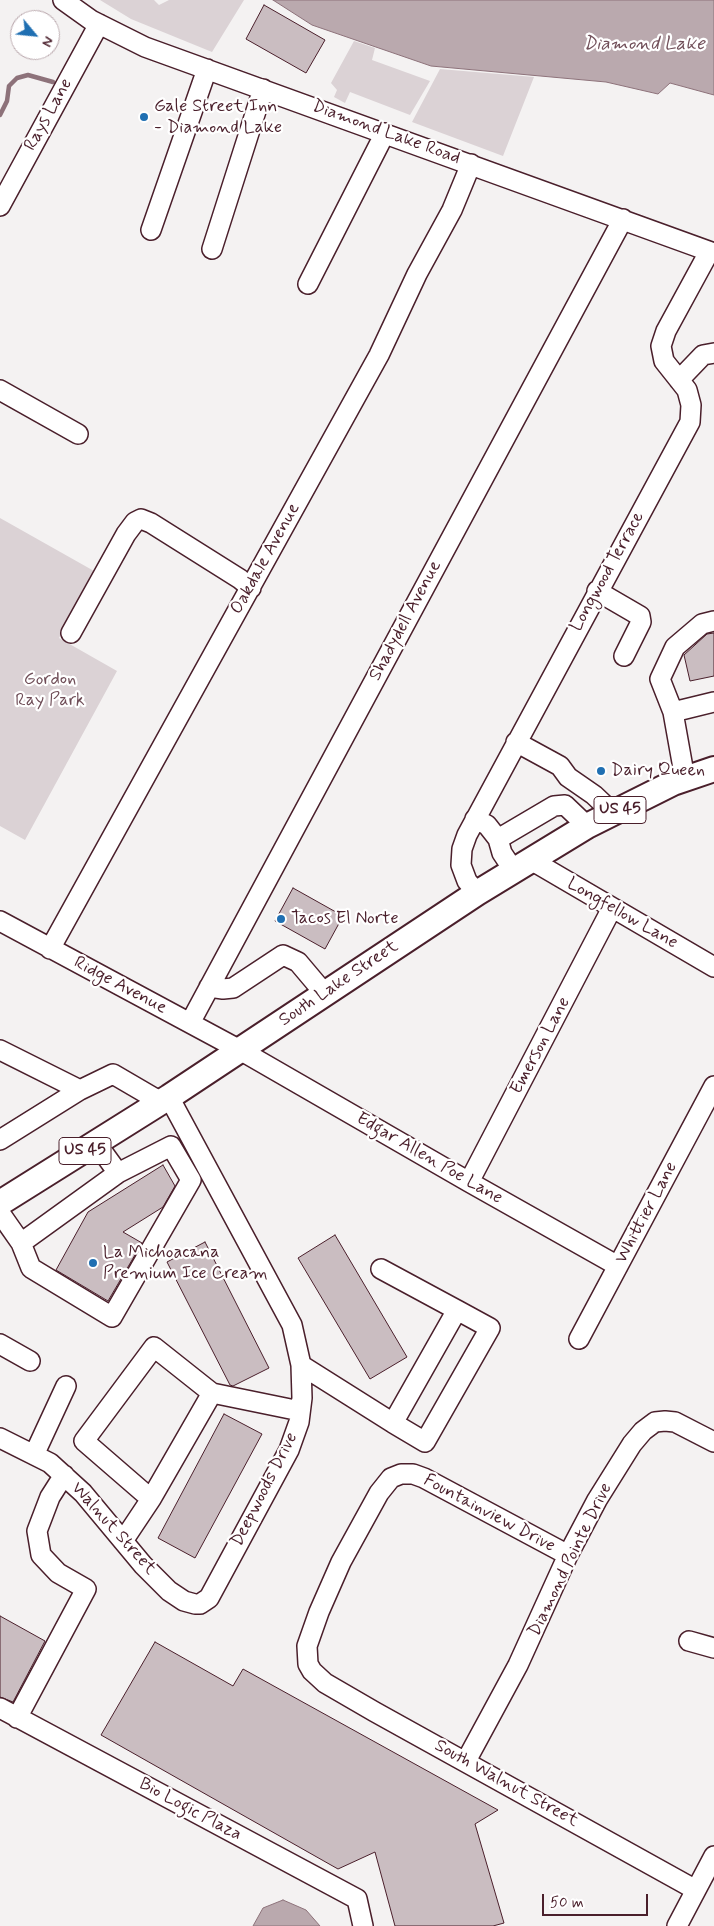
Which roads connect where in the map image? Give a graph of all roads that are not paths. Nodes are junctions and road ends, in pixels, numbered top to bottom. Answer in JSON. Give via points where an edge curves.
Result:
{"nodes":[{"id":1,"x":64,"y":0,"type":"edge"},
{"id":2,"x":99,"y":24,"type":"junction"},
{"id":3,"x":207,"y":69,"type":"junction"},
{"id":4,"x":264,"y":89,"type":"junction"},
{"id":5,"x":385,"y":133,"type":"junction"},
{"id":6,"x":471,"y":164,"type":"junction"},
{"id":7,"x":0,"y":206,"type":"edge"},
{"id":8,"x":622,"y":219,"type":"junction"},
{"id":9,"x":151,"y":230,"type":"dead end"},
{"id":10,"x":212,"y":249,"type":"dead end"},
{"id":11,"x":711,"y":252,"type":"edge"},
{"id":12,"x":308,"y":284,"type":"dead end"},
{"id":13,"x":714,"y":353,"type":"edge"},
{"id":14,"x":679,"y":380,"type":"junction"},
{"id":15,"x":0,"y":390,"type":"edge"},
{"id":16,"x":78,"y":434,"type":"dead end"},
{"id":17,"x":251,"y":588,"type":"junction"},
{"id":18,"x":597,"y":591,"type":"junction"},
{"id":19,"x":714,"y":621,"type":"edge"},
{"id":20,"x":71,"y":633,"type":"dead end"},
{"id":21,"x":624,"y":656,"type":"dead end"},
{"id":22,"x":714,"y":702,"type":"edge"},
{"id":23,"x":672,"y":712,"type":"junction"},
{"id":24,"x":516,"y":742,"type":"junction"},
{"id":25,"x":714,"y":769,"type":"edge"},
{"id":26,"x":685,"y":779,"type":"junction"},
{"id":27,"x":613,"y":813,"type":"junction"},
{"id":28,"x":475,"y":819,"type":"junction"},
{"id":29,"x":587,"y":826,"type":"junction"},
{"id":30,"x":498,"y":839,"type":"junction"},
{"id":31,"x":522,"y":866,"type":"junction"},
{"id":32,"x":477,"y":893,"type":"junction"},
{"id":33,"x":612,"y":908,"type":"junction"},
{"id":34,"x":0,"y":921,"type":"edge"},
{"id":35,"x":50,"y":948,"type":"junction"},
{"id":36,"x":714,"y":967,"type":"edge"},
{"id":37,"x":209,"y":987,"type":"junction"},
{"id":38,"x":325,"y":994,"type":"junction"},
{"id":39,"x":190,"y":1023,"type":"junction"},
{"id":40,"x":0,"y":1050,"type":"edge"},
{"id":41,"x":240,"y":1050,"type":"junction"},
{"id":42,"x":714,"y":1086,"type":"edge"},
{"id":43,"x":80,"y":1090,"type":"junction"},
{"id":44,"x":165,"y":1100,"type":"junction"},
{"id":45,"x":0,"y":1140,"type":"edge"},
{"id":46,"x":97,"y":1144,"type":"junction"},
{"id":47,"x":200,"y":1153,"type":"junction"},
{"id":48,"x":182,"y":1164,"type":"junction"},
{"id":49,"x":118,"y":1173,"type":"junction"},
{"id":50,"x":469,"y":1182,"type":"junction"},
{"id":51,"x":0,"y":1203,"type":"edge"},
{"id":52,"x":0,"y":1213,"type":"edge"},
{"id":53,"x":21,"y":1243,"type":"junction"},
{"id":54,"x":618,"y":1266,"type":"junction"},
{"id":55,"x":382,"y":1270,"type":"dead end"},
{"id":56,"x":457,"y":1310,"type":"junction"},
{"id":57,"x":579,"y":1339,"type":"dead end"},
{"id":58,"x":0,"y":1344,"type":"edge"},
{"id":59,"x":30,"y":1361,"type":"dead end"},
{"id":60,"x":301,"y":1365,"type":"junction"},
{"id":61,"x":66,"y":1386,"type":"dead end"},
{"id":62,"x":212,"y":1394,"type":"junction"},
{"id":63,"x":300,"y":1410,"type":"junction"},
{"id":64,"x":393,"y":1423,"type":"junction"},
{"id":65,"x":0,"y":1438,"type":"edge"},
{"id":66,"x":714,"y":1442,"type":"edge"},
{"id":67,"x":34,"y":1455,"type":"junction"},
{"id":68,"x":64,"y":1475,"type":"junction"},
{"id":69,"x":151,"y":1499,"type":"junction"},
{"id":70,"x":123,"y":1541,"type":"junction"},
{"id":71,"x":568,"y":1556,"type":"junction"},
{"id":72,"x":218,"y":1582,"type":"joint"},
{"id":73,"x":689,"y":1641,"type":"dead end"},
{"id":74,"x":714,"y":1648,"type":"edge"},
{"id":75,"x":317,"y":1675,"type":"joint"},
{"id":76,"x":0,"y":1708,"type":"edge"},
{"id":77,"x":17,"y":1718,"type":"junction"},
{"id":78,"x":466,"y":1761,"type":"junction"},
{"id":79,"x":714,"y":1856,"type":"edge"},
{"id":80,"x":696,"y":1890,"type":"junction"},
{"id":81,"x":363,"y":1926,"type":"edge"},
{"id":82,"x":677,"y":1926,"type":"edge"}],
"edges":[{"from":1,"to":2,"type":"street","name":"Diamond Lake Road"},
{"from":2,"to":3,"type":"street","name":"Diamond Lake Road","via":[[145,47]]},
{"from":2,"to":7,"type":"street","name":"Rays Lane"},
{"from":3,"to":4,"type":"street","name":"Diamond Lake Road"},
{"from":3,"to":9,"type":"street"},
{"from":4,"to":5,"type":"street","name":"Diamond Lake Road"},
{"from":4,"to":10,"type":"street"},
{"from":5,"to":6,"type":"street","name":"Diamond Lake Road"},
{"from":5,"to":12,"type":"street"},
{"from":6,"to":8,"type":"street","name":"Diamond Lake Road"},
{"from":6,"to":17,"type":"street","name":"Oakdale Avenue","via":[[452,210],[378,355]]},
{"from":8,"to":11,"type":"street","name":"Diamond Lake Road"},
{"from":8,"to":37,"type":"street","name":"Shadydell Avenue"},
{"from":11,"to":14,"type":"street","name":"Longwood Terrace","via":[[666,331],[661,346],[664,361]]},
{"from":13,"to":14,"type":"street","via":[[703,355]]},
{"from":14,"to":18,"type":"street","name":"Longwood Terrace","via":[[692,405],[690,422]]},
{"from":15,"to":16,"type":"street"},
{"from":17,"to":20,"type":"street","via":[[159,528],[141,520],[135,522]]},
{"from":17,"to":35,"type":"street","name":"Oakdale Avenue"},
{"from":18,"to":21,"type":"street","via":[[640,616],[641,622]]},
{"from":18,"to":24,"type":"street","name":"Longwood Terrace"},
{"from":19,"to":23,"type":"street","via":[[702,624],[675,647],[660,679]]},
{"from":22,"to":23,"type":"street"},
{"from":23,"to":26,"type":"street"},
{"from":24,"to":27,"type":"street","via":[[560,766],[568,777]]},
{"from":24,"to":28,"type":"street","name":"Longwood Terrace"},
{"from":25,"to":26,"type":"main road","name":"South Lake Street","number":"US 45"},
{"from":26,"to":27,"type":"main road","name":"South Lake Street","number":"US 45"},
{"from":27,"to":29,"type":"main road","name":"South Lake Street","number":"US 45"},
{"from":28,"to":30,"type":"street","via":[[487,825]]},
{"from":28,"to":32,"type":"street","name":"Longwood Terrace","via":[[462,849],[461,865],[467,881]]},
{"from":29,"to":30,"type":"street","via":[[566,805],[554,806]]},
{"from":29,"to":31,"type":"main road","name":"South Lake Street","number":"US 45"},
{"from":30,"to":31,"type":"street","via":[[502,853]]},
{"from":31,"to":32,"type":"main road","name":"South Lake Street","number":"US 45"},
{"from":31,"to":33,"type":"street","name":"Longfellow Lane"},
{"from":32,"to":38,"type":"main road","name":"South Lake Street","number":"US 45"},
{"from":33,"to":36,"type":"street","name":"Longfellow Lane"},
{"from":33,"to":50,"type":"street","name":"Emerson Lane"},
{"from":34,"to":35,"type":"street","name":"Ridge Avenue"},
{"from":35,"to":39,"type":"street","name":"Ridge Avenue"},
{"from":37,"to":38,"type":"street","via":[[233,988],[283,955],[298,962]]},
{"from":37,"to":39,"type":"street","name":"Shadydell Avenue"},
{"from":38,"to":41,"type":"main road","name":"South Lake Street","number":"US 45"},
{"from":39,"to":41,"type":"street","name":"Ridge Avenue"},
{"from":40,"to":43,"type":"street"},
{"from":41,"to":44,"type":"main road","name":"South Lake Street","number":"US 45"},
{"from":41,"to":50,"type":"street","name":"Edgar Allen Poe Lane"},
{"from":42,"to":54,"type":"street","name":"Whittier Lane"},
{"from":43,"to":44,"type":"street","via":[[112,1074]]},
{"from":43,"to":45,"type":"street"},
{"from":44,"to":46,"type":"main road","name":"South Lake Street","number":"US 45"},
{"from":44,"to":47,"type":"street","name":"Deepwoods Drive"},
{"from":46,"to":49,"type":"street"},
{"from":46,"to":51,"type":"main road","name":"South Lake Street","number":"US 45"},
{"from":47,"to":48,"type":"street"},
{"from":47,"to":60,"type":"street","name":"Deepwoods Drive","via":[[292,1325]]},
{"from":48,"to":49,"type":"street","via":[[171,1146]]},
{"from":48,"to":53,"type":"street","via":[[191,1180],[112,1316],[30,1268]]},
{"from":49,"to":53,"type":"street"},
{"from":50,"to":54,"type":"street","name":"Edgar Allen Poe Lane"},
{"from":52,"to":53,"type":"street"},
{"from":54,"to":57,"type":"street","name":"Whittier Lane"},
{"from":55,"to":56,"type":"street"},
{"from":56,"to":64,"type":"street"},
{"from":56,"to":64,"type":"street","via":[[490,1328],[425,1442]]},
{"from":58,"to":59,"type":"street"},
{"from":60,"to":63,"type":"street","name":"Deepwoods Drive"},
{"from":60,"to":64,"type":"street"},
{"from":61,"to":67,"type":"street"},
{"from":62,"to":63,"type":"street"},
{"from":62,"to":69,"type":"street"},
{"from":62,"to":69,"type":"street","via":[[154,1347],[84,1441]]},
{"from":63,"to":72,"type":"street","name":"Deepwoods Drive","via":[[289,1450]]},
{"from":65,"to":67,"type":"street","name":"Walnut Street"},
{"from":66,"to":71,"type":"street","name":"Diamond Pointe Drive","via":[[675,1422],[655,1422],[643,1431],[597,1500]]},
{"from":67,"to":68,"type":"street","name":"Walnut Street"},
{"from":68,"to":70,"type":"street","name":"Walnut Street"},
{"from":68,"to":77,"type":"street","via":[[50,1497],[36,1531],[41,1555],[58,1573],[86,1589]]},
{"from":69,"to":70,"type":"street"},
{"from":70,"to":72,"type":"street","name":"Walnut Street","via":[[169,1591],[184,1601],[200,1604],[209,1598]]},
{"from":71,"to":75,"type":"street","name":"Fountainview Drive","via":[[424,1478],[412,1474],[396,1476],[379,1493],[318,1612],[307,1646],[308,1664]]},
{"from":71,"to":78,"type":"street","name":"Diamond Pointe Drive","via":[[526,1650]]},
{"from":73,"to":74,"type":"street"},
{"from":75,"to":78,"type":"street","name":"South Walnut Street","via":[[375,1712]]},
{"from":76,"to":77,"type":"street","name":"Bio Logic Plaza"},
{"from":77,"to":81,"type":"street","name":"Bio Logic Plaza","via":[[357,1900]]},
{"from":78,"to":80,"type":"street","name":"South Walnut Street"},
{"from":79,"to":80,"type":"street"},
{"from":80,"to":82,"type":"street"}]}
